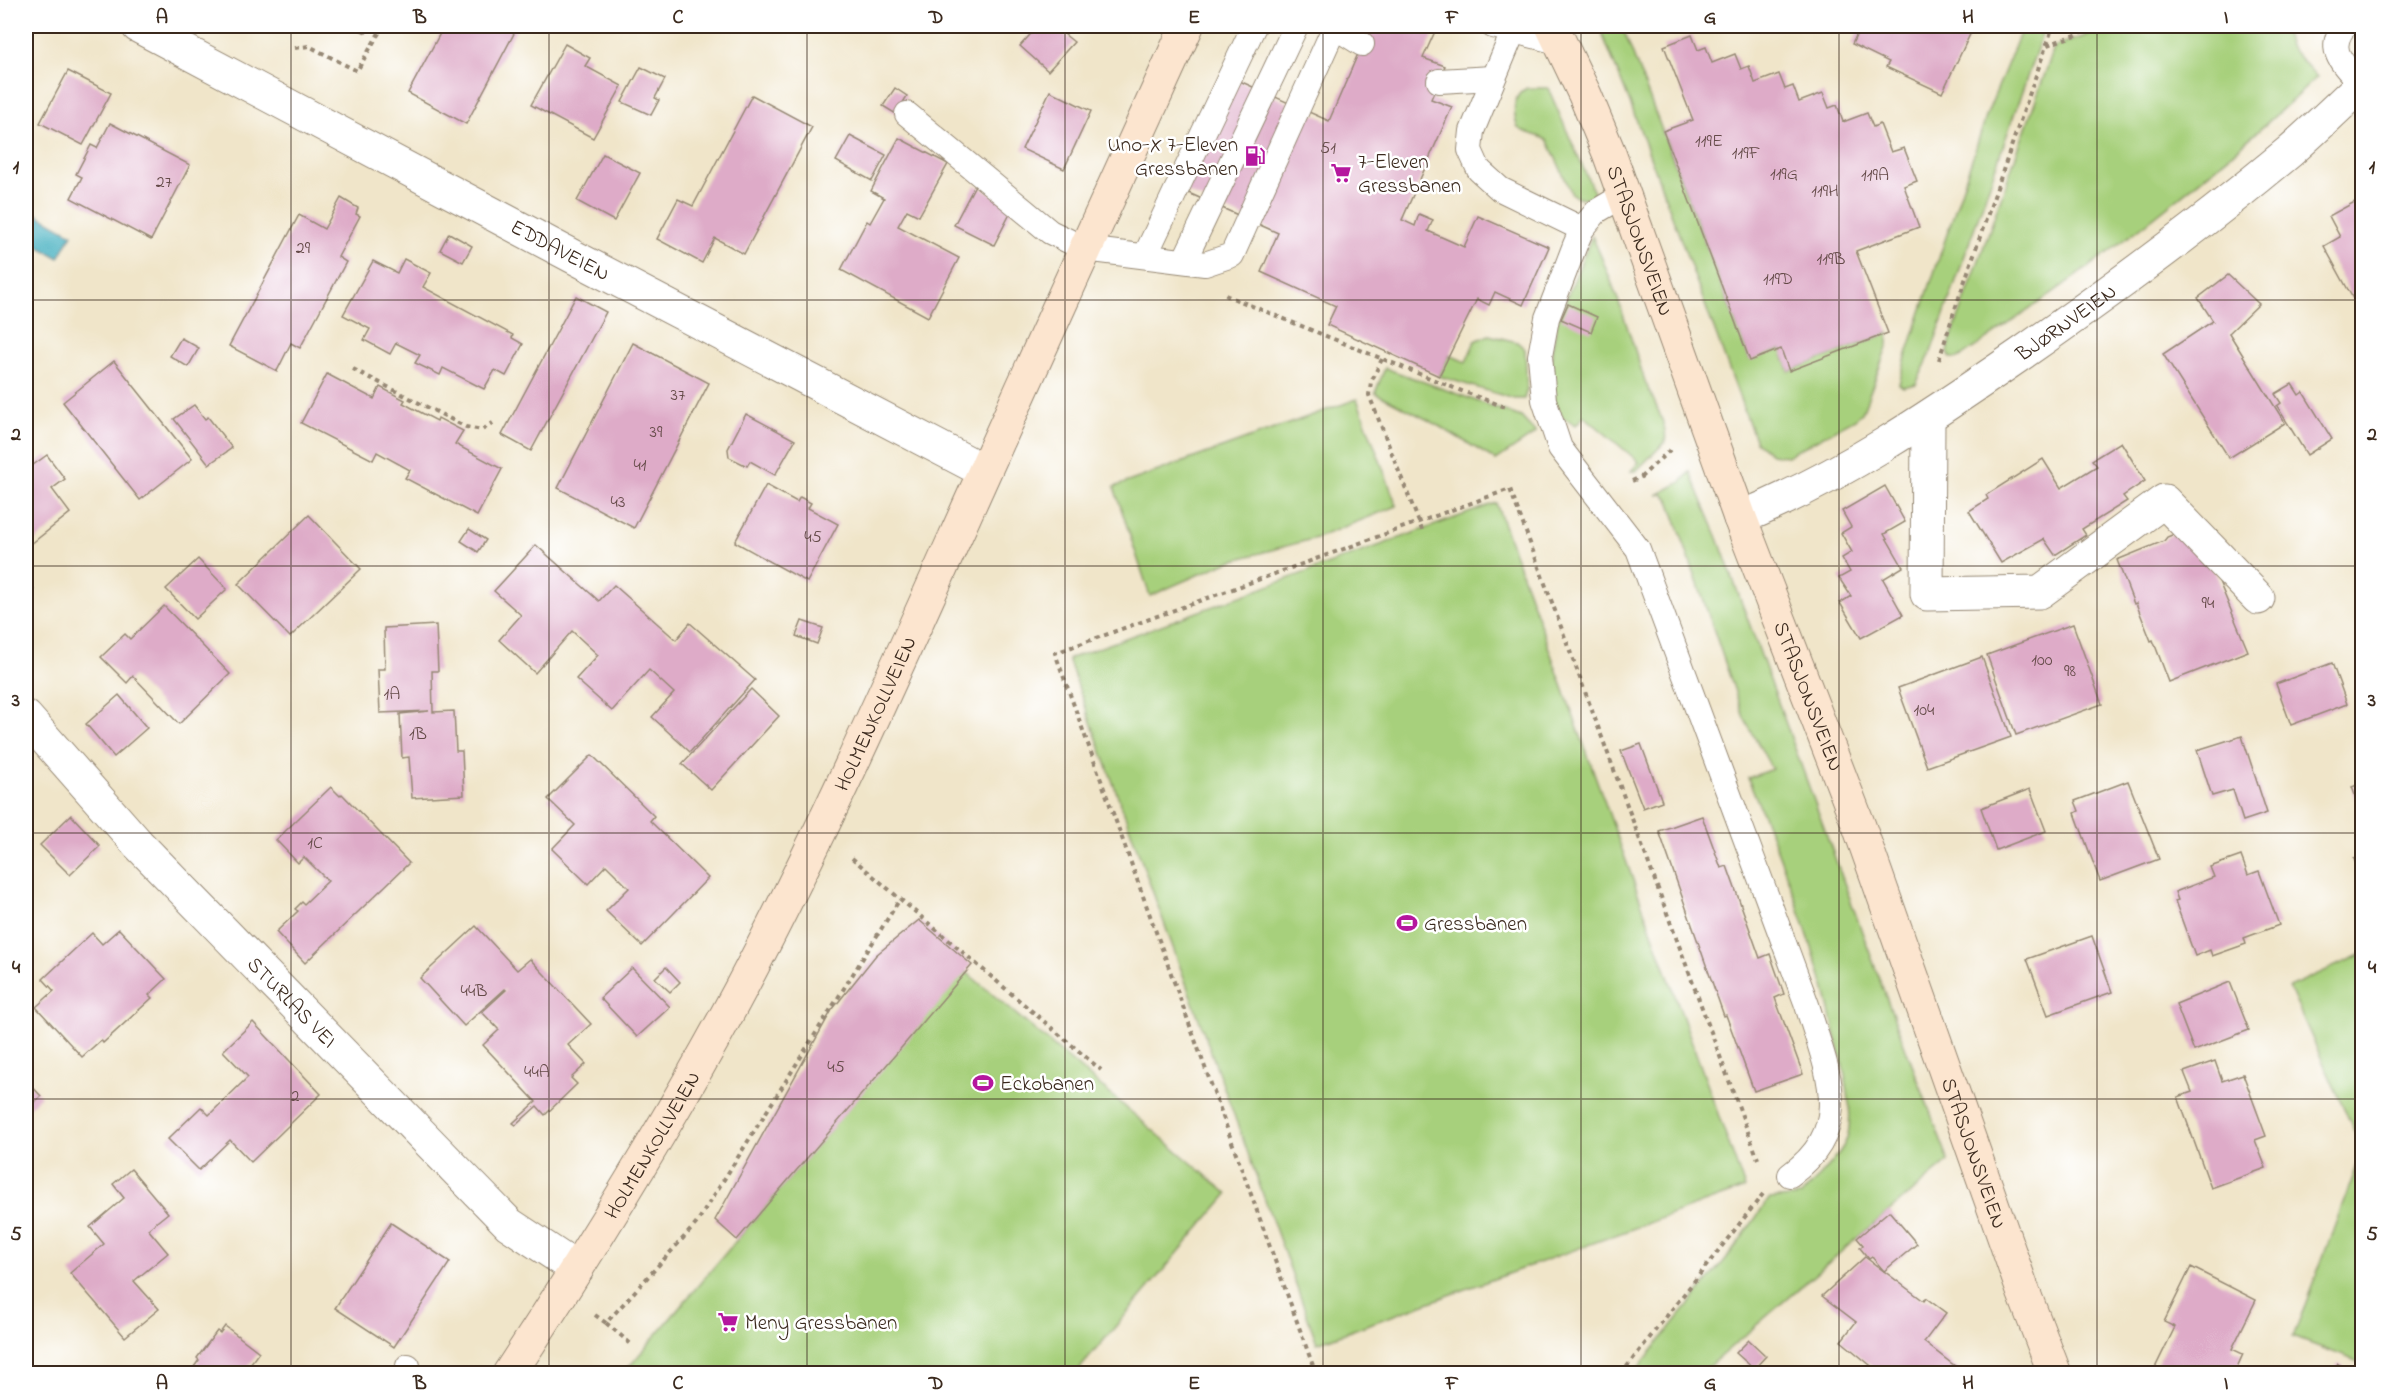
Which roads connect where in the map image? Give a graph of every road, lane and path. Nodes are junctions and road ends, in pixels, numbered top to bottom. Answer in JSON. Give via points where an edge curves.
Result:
{"nodes":[{"id":1,"x":138,"y":26,"type":"edge"},
{"id":2,"x":383,"y":26,"type":"edge"},
{"id":3,"x":1187,"y":26,"type":"edge"},
{"id":4,"x":1254,"y":26,"type":"edge"},
{"id":5,"x":1296,"y":26,"type":"edge"},
{"id":6,"x":1335,"y":26,"type":"edge"},
{"id":7,"x":2054,"y":26,"type":"edge"},
{"id":8,"x":2093,"y":26,"type":"edge"},
{"id":9,"x":2345,"y":26,"type":"edge"},
{"id":10,"x":1503,"y":28,"type":"edge"},
{"id":11,"x":1557,"y":34,"type":"edge"},
{"id":12,"x":1362,"y":44,"type":"dead end"},
{"id":13,"x":2046,"y":45,"type":"junction"},
{"id":14,"x":295,"y":48,"type":"dead end"},
{"id":15,"x":1493,"y":78,"type":"junction"},
{"id":16,"x":1438,"y":81,"type":"dead end"},
{"id":17,"x":2362,"y":85,"type":"edge"},
{"id":18,"x":907,"y":114,"type":"dead end"},
{"id":19,"x":1624,"y":195,"type":"junction"},
{"id":20,"x":1582,"y":229,"type":"junction"},
{"id":21,"x":1085,"y":249,"type":"junction"},
{"id":22,"x":1145,"y":256,"type":"junction"},
{"id":23,"x":1194,"y":263,"type":"junction"},
{"id":24,"x":1382,"y":358,"type":"junction"},
{"id":25,"x":1938,"y":365,"type":"dead end"},
{"id":26,"x":353,"y":369,"type":"dead end"},
{"id":27,"x":1928,"y":419,"type":"junction"},
{"id":28,"x":494,"y":423,"type":"dead end"},
{"id":29,"x":1551,"y":423,"type":"junction"},
{"id":30,"x":1677,"y":443,"type":"dead end"},
{"id":31,"x":984,"y":471,"type":"junction"},
{"id":32,"x":1598,"y":498,"type":"junction"},
{"id":33,"x":1740,"y":518,"type":"junction"},
{"id":34,"x":1419,"y":521,"type":"junction"},
{"id":35,"x":1422,"y":530,"type":"dead end"},
{"id":36,"x":2258,"y":598,"type":"dead end"},
{"id":37,"x":26,"y":717,"type":"edge"},
{"id":38,"x":851,"y":858,"type":"dead end"},
{"id":39,"x":900,"y":899,"type":"junction"},
{"id":40,"x":1101,"y":1070,"type":"dead end"},
{"id":41,"x":1790,"y":1175,"type":"joint"},
{"id":42,"x":1768,"y":1186,"type":"junction"},
{"id":43,"x":577,"y":1269,"type":"junction"},
{"id":44,"x":594,"y":1314,"type":"dead end"},
{"id":45,"x":606,"y":1323,"type":"junction"},
{"id":46,"x":631,"y":1344,"type":"dead end"},
{"id":47,"x":509,"y":1374,"type":"edge"},
{"id":48,"x":1316,"y":1374,"type":"edge"},
{"id":49,"x":1621,"y":1374,"type":"edge"},
{"id":50,"x":2055,"y":1374,"type":"edge"}],
"edges":[{"from":1,"to":31,"type":"street","name":"EDDAVEIEN"},
{"from":2,"to":14,"type":"path","via":[[357,71],[309,46]]},
{"from":3,"to":21,"type":"main road","name":"HOLMENKOLLVEIEN"},
{"from":4,"to":22,"type":"lane"},
{"from":5,"to":23,"type":"lane"},
{"from":6,"to":12,"type":"lane"},
{"from":6,"to":23,"type":"lane","via":[[1232,255]]},
{"from":7,"to":13,"type":"path"},
{"from":8,"to":13,"type":"path"},
{"from":9,"to":17,"type":"lane","via":[[2336,45],[2338,56]]},
{"from":10,"to":11,"type":"lane"},
{"from":10,"to":15,"type":"lane"},
{"from":11,"to":19,"type":"main road","name":"STASJONSVEIEN","via":[[1586,95]]},
{"from":13,"to":25,"type":"path"},
{"from":15,"to":16,"type":"lane"},
{"from":15,"to":20,"type":"lane","via":[[1472,131],[1470,150],[1479,170],[1500,189]]},
{"from":17,"to":27,"type":"street","name":"BJØRNVEIEN","via":[[2290,151],[2194,228]]},
{"from":18,"to":21,"type":"lane","via":[[1050,232]]},
{"from":19,"to":20,"type":"lane","via":[[1597,211]]},
{"from":19,"to":33,"type":"main road","name":"STASJONSVEIEN"},
{"from":20,"to":29,"type":"lane","via":[[1547,318],[1540,356],[1544,400]]},
{"from":21,"to":22,"type":"lane"},
{"from":21,"to":31,"type":"main road","name":"HOLMENKOLLVEIEN"},
{"from":22,"to":23,"type":"lane"},
{"from":23,"to":24,"type":"path","via":[[1216,292]]},
{"from":24,"to":29,"type":"path"},
{"from":24,"to":34,"type":"path","via":[[1369,395]]},
{"from":26,"to":28,"type":"path","via":[[466,427],[482,430]]},
{"from":27,"to":33,"type":"street","name":"BJØRNVEIEN","via":[[1837,473]]},
{"from":27,"to":36,"type":"street","via":[[1927,594],[2040,592],[2164,501]]},
{"from":29,"to":32,"type":"lane","via":[[1560,448]]},
{"from":30,"to":32,"type":"path","via":[[1641,477]]},
{"from":31,"to":43,"type":"main road","name":"HOLMENKOLLVEIEN","via":[[891,682],[786,900],[738,993]]},
{"from":32,"to":41,"type":"lane","via":[[1638,549],[1807,1005],[1829,1082],[1832,1111],[1827,1132],[1807,1163]]},
{"from":33,"to":50,"type":"main road","name":"STASJONSVEIEN","via":[[1859,826]]},
{"from":34,"to":35,"type":"path"},
{"from":34,"to":42,"type":"path","via":[[1510,489]]},
{"from":34,"to":48,"type":"path","via":[[1055,652]]},
{"from":37,"to":43,"type":"street","name":"STURLAS VEI","via":[[138,844],[509,1224]]},
{"from":38,"to":39,"type":"path"},
{"from":39,"to":40,"type":"path"},
{"from":39,"to":45,"type":"path","via":[[696,1224]]},
{"from":41,"to":42,"type":"path"},
{"from":42,"to":49,"type":"path"},
{"from":43,"to":47,"type":"main road","name":"HOLMENKOLLVEIEN"},
{"from":44,"to":45,"type":"path"},
{"from":45,"to":46,"type":"path"}]}
